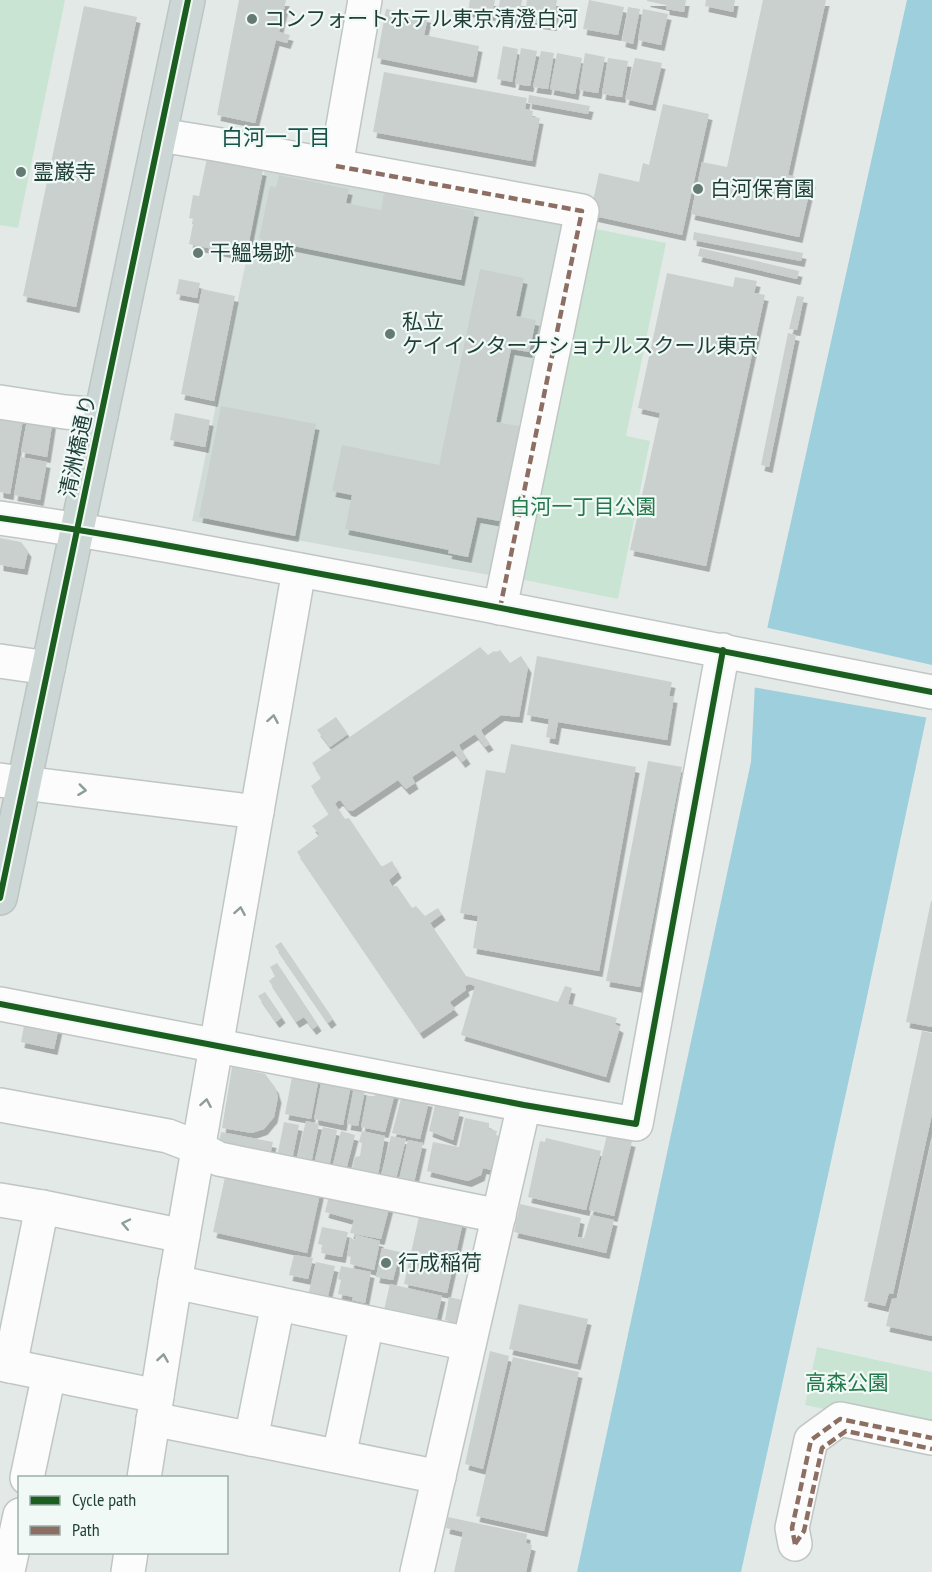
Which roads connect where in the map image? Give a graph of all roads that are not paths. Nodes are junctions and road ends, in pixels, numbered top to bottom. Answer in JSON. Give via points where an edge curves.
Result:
{"nodes":[{"id":1,"x":188,"y":0,"type":"edge"},
{"id":2,"x":365,"y":0,"type":"edge"},
{"id":3,"x":160,"y":135,"type":"junction"},
{"id":4,"x":336,"y":166,"type":"junction"},
{"id":5,"x":0,"y":402,"type":"edge"},
{"id":6,"x":101,"y":415,"type":"junction"},
{"id":7,"x":0,"y":518,"type":"edge"},
{"id":8,"x":77,"y":529,"type":"junction"},
{"id":9,"x":299,"y":570,"type":"junction"},
{"id":10,"x":500,"y":608,"type":"junction"},
{"id":11,"x":723,"y":650,"type":"junction"},
{"id":12,"x":0,"y":661,"type":"edge"},
{"id":13,"x":48,"y":668,"type":"junction"},
{"id":14,"x":932,"y":692,"type":"edge"},
{"id":15,"x":12,"y":781,"type":"edge"},
{"id":16,"x":257,"y":812,"type":"junction"},
{"id":17,"x":0,"y":898,"type":"edge"},
{"id":18,"x":0,"y":1004,"type":"edge"},
{"id":19,"x":216,"y":1045,"type":"junction"},
{"id":20,"x":525,"y":1105,"type":"junction"},
{"id":21,"x":0,"y":1106,"type":"edge"},
{"id":22,"x":199,"y":1148,"type":"junction"},
{"id":23,"x":0,"y":1200,"type":"edge"},
{"id":24,"x":42,"y":1207,"type":"junction"},
{"id":25,"x":499,"y":1216,"type":"junction"},
{"id":26,"x":183,"y":1236,"type":"junction"},
{"id":27,"x":175,"y":1282,"type":"junction"},
{"id":28,"x":278,"y":1304,"type":"junction"},
{"id":29,"x":367,"y":1323,"type":"junction"},
{"id":30,"x":470,"y":1344,"type":"junction"},
{"id":31,"x":5,"y":1365,"type":"edge"},
{"id":32,"x":49,"y":1374,"type":"junction"},
{"id":33,"x":155,"y":1408,"type":"junction"},
{"id":34,"x":932,"y":1438,"type":"edge"},
{"id":35,"x":251,"y":1439,"type":"junction"},
{"id":36,"x":932,"y":1449,"type":"edge"},
{"id":37,"x":339,"y":1456,"type":"junction"},
{"id":38,"x":27,"y":1476,"type":"edge"},
{"id":39,"x":144,"y":1476,"type":"edge"},
{"id":40,"x":439,"y":1477,"type":"junction"},
{"id":41,"x":18,"y":1523,"type":"edge"},
{"id":42,"x":131,"y":1554,"type":"edge"},
{"id":43,"x":7,"y":1570,"type":"edge"},
{"id":44,"x":128,"y":1572,"type":"edge"},
{"id":45,"x":417,"y":1572,"type":"edge"}],
"edges":[{"from":1,"to":3,"type":"main road","name":"清洲橋通り"},
{"from":2,"to":4,"type":"street"},
{"from":3,"to":4,"type":"street"},
{"from":3,"to":6,"type":"main road","name":"清洲橋通り"},
{"from":4,"to":10,"type":"street","via":[[582,211]]},
{"from":5,"to":6,"type":"street"},
{"from":6,"to":8,"type":"main road","name":"清洲橋通り"},
{"from":7,"to":8,"type":"street"},
{"from":8,"to":9,"type":"street"},
{"from":8,"to":13,"type":"main road","name":"清洲橋通り"},
{"from":9,"to":10,"type":"street"},
{"from":16,"to":9,"type":"street","one_way":true},
{"from":10,"to":11,"type":"street"},
{"from":11,"to":14,"type":"street"},
{"from":11,"to":20,"type":"street","via":[[636,1124]]},
{"from":12,"to":13,"type":"street"},
{"from":13,"to":15,"type":"main road","name":"清洲橋通り"},
{"from":15,"to":16,"type":"street","one_way":true},
{"from":15,"to":17,"type":"main road","name":"清洲橋通り"},
{"from":19,"to":16,"type":"street","one_way":true},
{"from":18,"to":19,"type":"street"},
{"from":19,"to":20,"type":"street"},
{"from":22,"to":19,"type":"street","one_way":true},
{"from":20,"to":25,"type":"street"},
{"from":21,"to":22,"type":"street","via":[[168,1136]]},
{"from":22,"to":25,"type":"street","via":[[219,1159]]},
{"from":22,"to":26,"type":"street"},
{"from":23,"to":24,"type":"street"},
{"from":26,"to":24,"type":"street","one_way":true},
{"from":24,"to":31,"type":"street"},
{"from":25,"to":30,"type":"street"},
{"from":26,"to":27,"type":"street"},
{"from":27,"to":28,"type":"street"},
{"from":33,"to":27,"type":"street","one_way":true},
{"from":28,"to":29,"type":"street"},
{"from":28,"to":35,"type":"street"},
{"from":29,"to":30,"type":"street"},
{"from":29,"to":37,"type":"street"},
{"from":30,"to":40,"type":"street"},
{"from":31,"to":32,"type":"street"},
{"from":32,"to":33,"type":"street"},
{"from":32,"to":38,"type":"street"},
{"from":33,"to":35,"type":"street"},
{"from":33,"to":39,"type":"street"},
{"from":34,"to":36,"type":"street","via":[[840,1419],[811,1440],[792,1528],[795,1544],[804,1531],[822,1448],[830,1442],[846,1431]]},
{"from":35,"to":37,"type":"street"},
{"from":37,"to":40,"type":"street"},
{"from":40,"to":45,"type":"street"},
{"from":41,"to":43,"type":"street"},
{"from":42,"to":44,"type":"street"}]}
